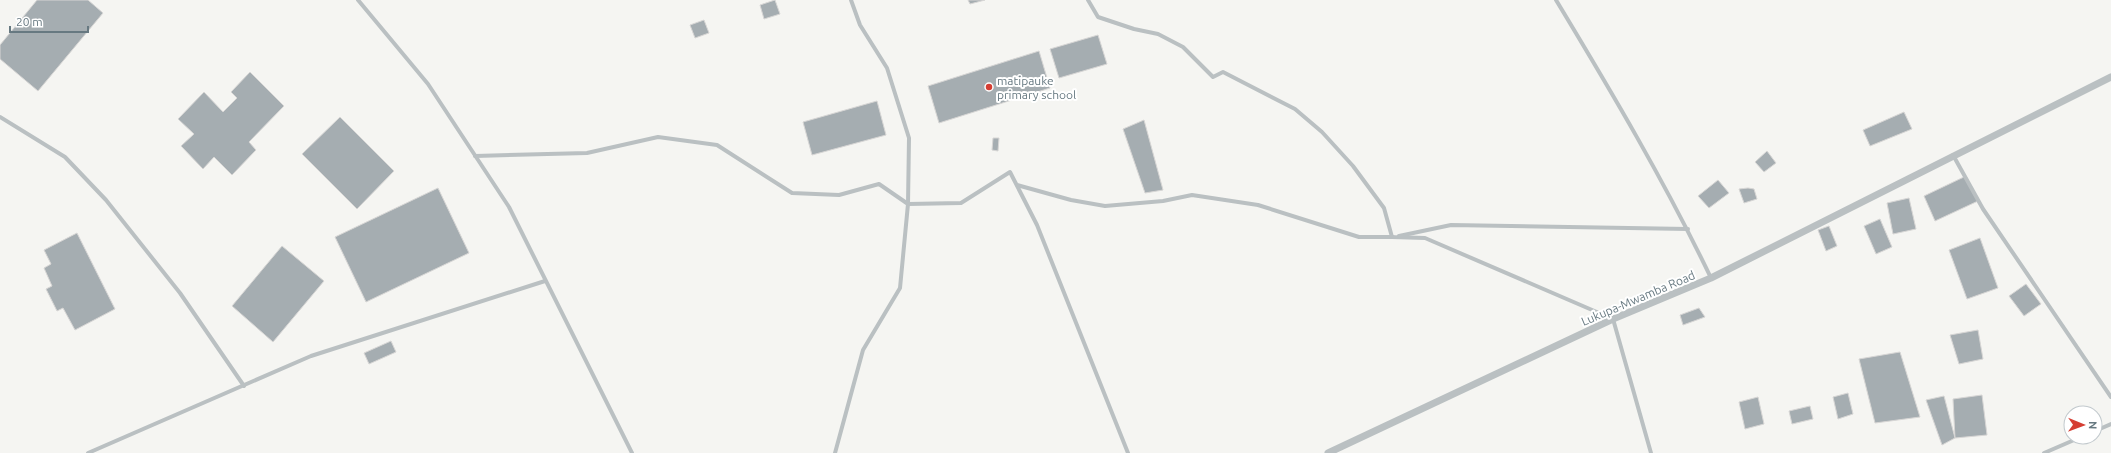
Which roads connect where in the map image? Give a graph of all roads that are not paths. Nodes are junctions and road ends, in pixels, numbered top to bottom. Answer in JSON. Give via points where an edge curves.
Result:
{"nodes":[{"id":1,"x":358,"y":0,"type":"edge"},
{"id":2,"x":851,"y":0,"type":"edge"},
{"id":3,"x":1088,"y":0,"type":"edge"},
{"id":4,"x":1556,"y":0,"type":"edge"},
{"id":5,"x":2111,"y":78,"type":"edge"},
{"id":6,"x":0,"y":117,"type":"edge"},
{"id":7,"x":1953,"y":155,"type":"junction"},
{"id":8,"x":475,"y":156,"type":"junction"},
{"id":9,"x":1017,"y":185,"type":"junction"},
{"id":10,"x":908,"y":204,"type":"junction"},
{"id":11,"x":1688,"y":229,"type":"junction"},
{"id":12,"x":1392,"y":237,"type":"junction"},
{"id":13,"x":1711,"y":278,"type":"junction"},
{"id":14,"x":545,"y":281,"type":"junction"},
{"id":15,"x":1613,"y":319,"type":"junction"},
{"id":16,"x":244,"y":386,"type":"junction"},
{"id":17,"x":2111,"y":397,"type":"edge"},
{"id":18,"x":2063,"y":445,"type":"edge"},
{"id":19,"x":88,"y":453,"type":"edge"},
{"id":20,"x":632,"y":453,"type":"edge"},
{"id":21,"x":835,"y":453,"type":"edge"},
{"id":22,"x":1128,"y":453,"type":"edge"},
{"id":23,"x":1328,"y":453,"type":"edge"},
{"id":24,"x":1651,"y":453,"type":"edge"},
{"id":25,"x":2044,"y":453,"type":"edge"}],
"edges":[{"from":1,"to":8,"type":"street","via":[[428,84]]},
{"from":2,"to":10,"type":"street","via":[[860,25],[887,68],[909,138]]},
{"from":3,"to":12,"type":"street","via":[[1098,17],[1158,34],[1183,47],[1212,77],[1223,72],[1295,109],[1322,132],[1362,178],[1384,208]]},
{"from":4,"to":11,"type":"street","via":[[1633,128]]},
{"from":5,"to":7,"type":"street","name":"Lukupa-Mwamba Road"},
{"from":6,"to":16,"type":"street","via":[[65,157],[106,200],[180,292]]},
{"from":7,"to":13,"type":"street","name":"Lukupa-Mwamba Road"},
{"from":7,"to":17,"type":"street","via":[[1983,209]]},
{"from":8,"to":10,"type":"street","via":[[587,153],[658,137],[717,145],[792,193],[839,195],[879,184]]},
{"from":8,"to":14,"type":"street","via":[[509,207]]},
{"from":9,"to":10,"type":"street","via":[[1010,172],[961,203]]},
{"from":9,"to":12,"type":"street","via":[[1071,200],[1105,206],[1163,201],[1192,195],[1258,205],[1360,237]]},
{"from":9,"to":22,"type":"street","via":[[1037,225]]},
{"from":10,"to":21,"type":"street","via":[[900,288],[863,350]]},
{"from":11,"to":12,"type":"street","via":[[1451,225]]},
{"from":11,"to":13,"type":"street"},
{"from":12,"to":15,"type":"street","via":[[1425,238]]},
{"from":13,"to":15,"type":"street","name":"Lukupa-Mwamba Road"},
{"from":14,"to":16,"type":"street","via":[[311,356]]},
{"from":14,"to":20,"type":"street"},
{"from":15,"to":23,"type":"street","name":"Lukupa-Mwamba Road"},
{"from":15,"to":24,"type":"street"},
{"from":16,"to":19,"type":"street"},
{"from":18,"to":25,"type":"street"}]}
